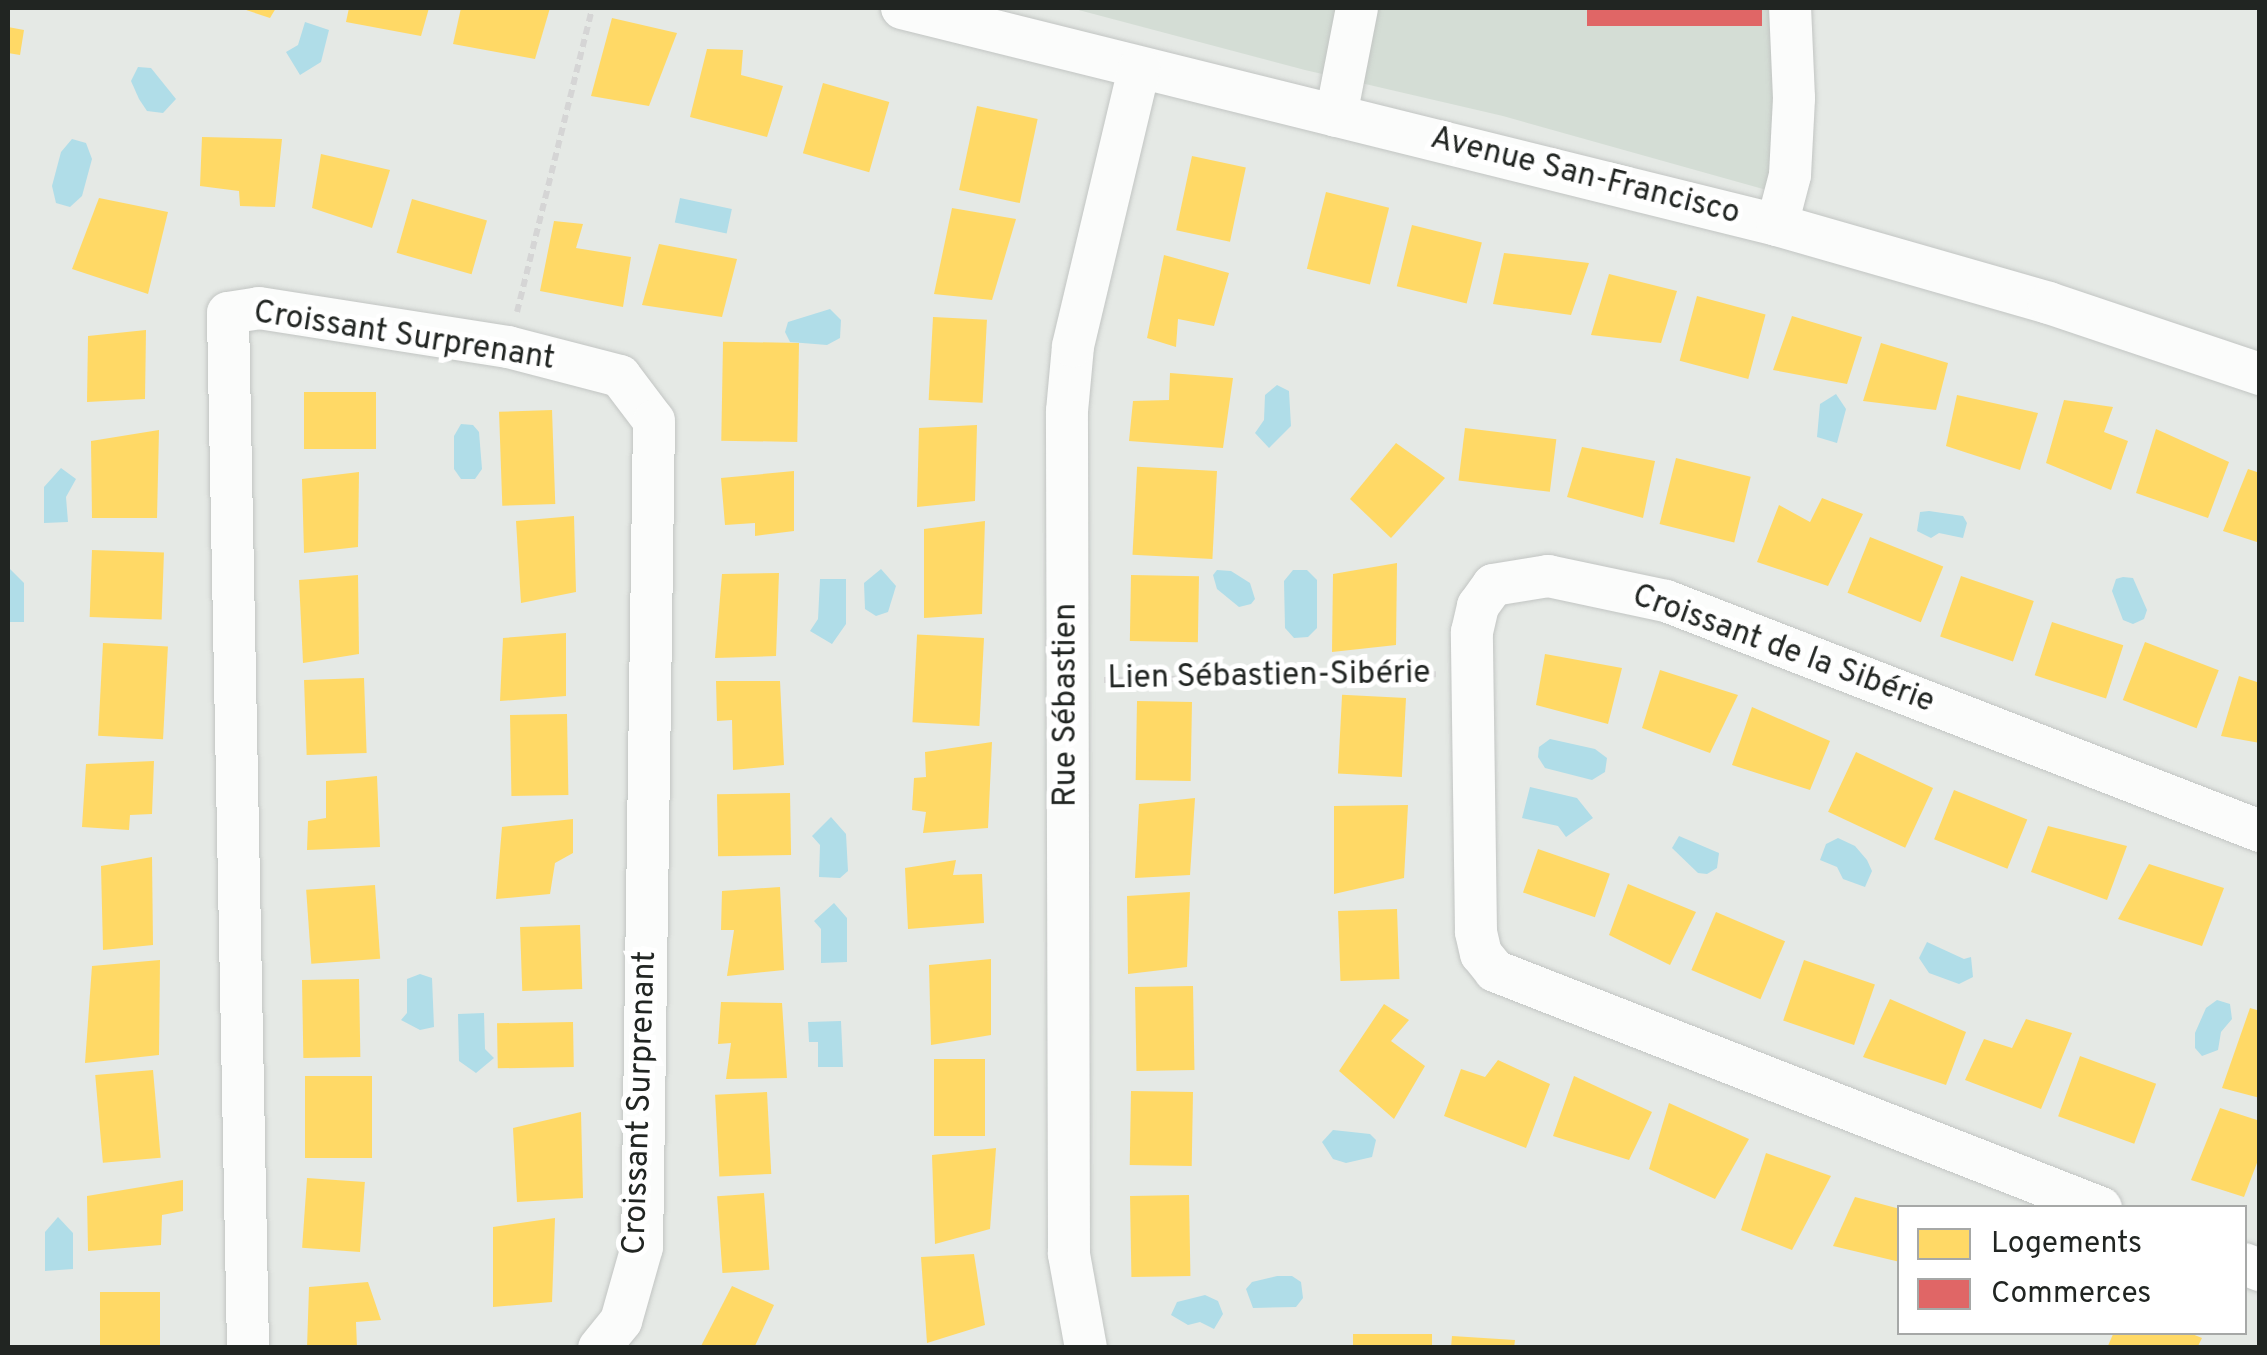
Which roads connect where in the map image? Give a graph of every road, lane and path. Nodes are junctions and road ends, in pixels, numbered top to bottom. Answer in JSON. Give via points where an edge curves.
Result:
{"nodes":[{"id":1,"x":592,"y":8,"type":"edge"},
{"id":2,"x":1357,"y":8,"type":"edge"},
{"id":3,"x":1790,"y":8,"type":"edge"},
{"id":4,"x":929,"y":11,"type":"edge"},
{"id":5,"x":1139,"y":68,"type":"junction"},
{"id":6,"x":1336,"y":116,"type":"junction"},
{"id":7,"x":1777,"y":225,"type":"junction"},
{"id":8,"x":515,"y":322,"type":"dead end"},
{"id":9,"x":2260,"y":374,"type":"edge"},
{"id":10,"x":1472,"y":674,"type":"junction"},
{"id":11,"x":1066,"y":680,"type":"junction"},
{"id":12,"x":2260,"y":831,"type":"edge"},
{"id":13,"x":2093,"y":1205,"type":"edge"},
{"id":14,"x":248,"y":1348,"type":"edge"},
{"id":15,"x":599,"y":1348,"type":"edge"},
{"id":16,"x":1086,"y":1348,"type":"edge"}],
"edges":[{"from":1,"to":8,"type":"path"},
{"from":2,"to":6,"type":"street"},
{"from":3,"to":7,"type":"street","via":[[1790,175]]},
{"from":4,"to":5,"type":"street","name":"Avenue San-Francisco"},
{"from":5,"to":6,"type":"street","name":"Avenue San-Francisco"},
{"from":5,"to":11,"type":"street","name":"Rue Sébastien","via":[[1073,346]]},
{"from":6,"to":7,"type":"street","name":"Avenue San-Francisco"},
{"from":7,"to":9,"type":"street","name":"Avenue San-Francisco","via":[[2050,303]]},
{"from":10,"to":11,"type":"path","name":"Lien Sébastien-Sibérie"},
{"from":10,"to":12,"type":"street","name":"Croissant de la Sibérie","via":[[1472,632],[1492,585],[1548,576],[1666,601]]},
{"from":10,"to":13,"type":"street","name":"Croissant de la Sibérie","via":[[1476,932],[1481,954],[1496,971]]},
{"from":11,"to":16,"type":"street","name":"Rue Sébastien","via":[[1069,1254]]},
{"from":14,"to":15,"type":"street","name":"Croissant Surprenant","via":[[228,313],[259,308],[508,346],[620,376],[654,421],[642,1247],[620,1320]]}]}
